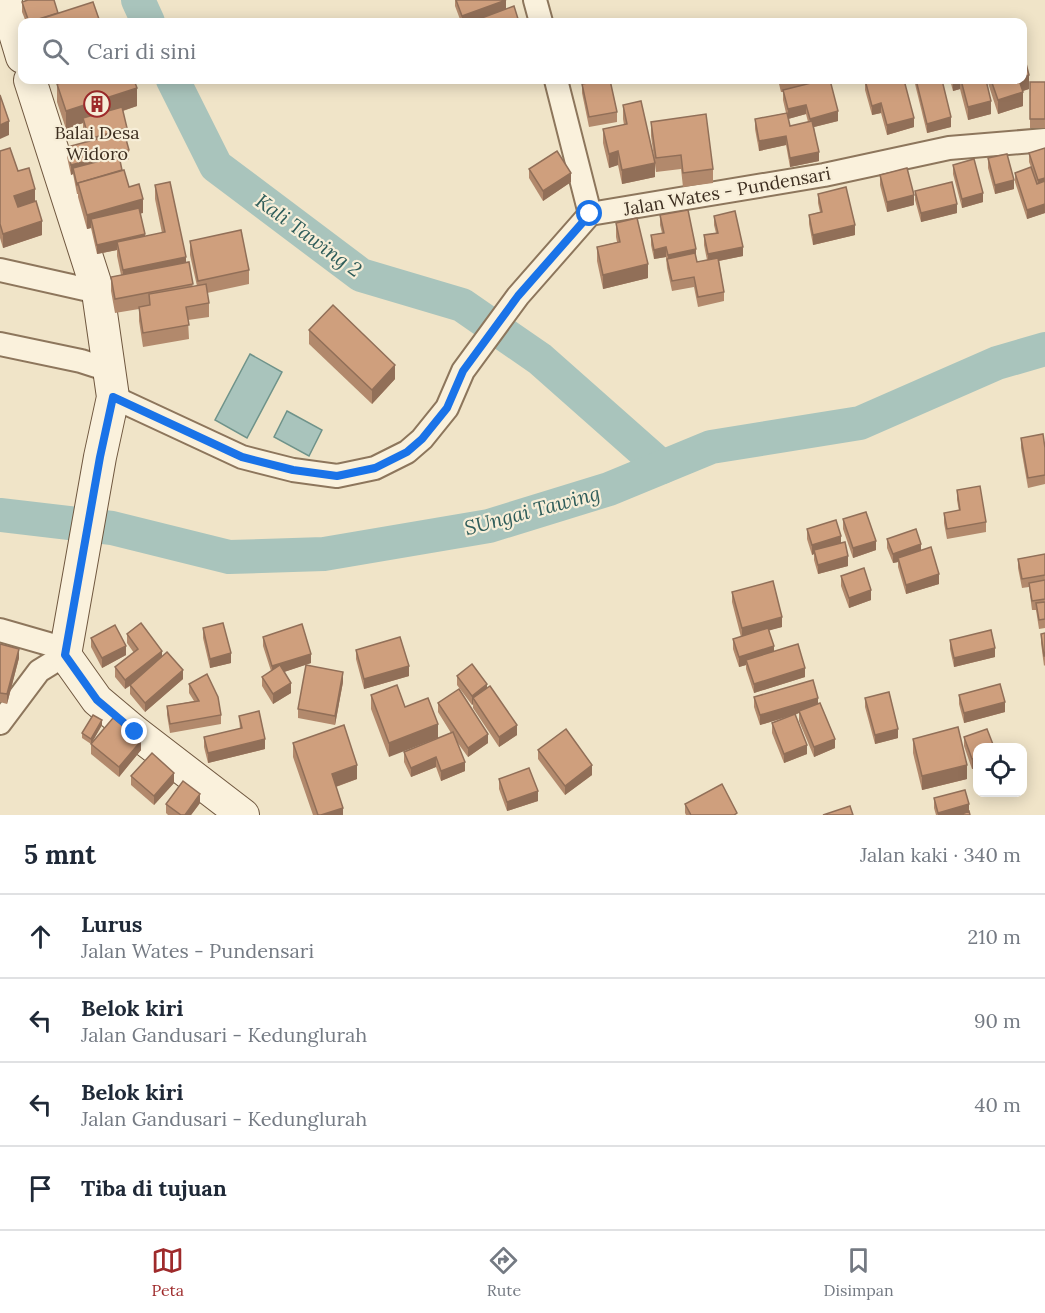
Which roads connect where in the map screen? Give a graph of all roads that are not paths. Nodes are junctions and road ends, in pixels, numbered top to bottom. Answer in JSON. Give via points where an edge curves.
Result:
{"nodes":[{"id":1,"x":5,"y":0,"type":"edge"},
{"id":2,"x":535,"y":0,"type":"edge"},
{"id":3,"x":540,"y":18,"type":"edge"},
{"id":4,"x":18,"y":44,"type":"edge"},
{"id":5,"x":31,"y":84,"type":"edge"},
{"id":6,"x":557,"y":84,"type":"edge"},
{"id":7,"x":1045,"y":140,"type":"edge"},
{"id":8,"x":590,"y":214,"type":"junction"},
{"id":9,"x":0,"y":270,"type":"edge"},
{"id":10,"x":98,"y":292,"type":"junction"},
{"id":11,"x":0,"y":344,"type":"edge"},
{"id":12,"x":111,"y":384,"type":"junction"},
{"id":13,"x":0,"y":630,"type":"edge"},
{"id":14,"x":65,"y":652,"type":"junction"},
{"id":15,"x":0,"y":723,"type":"edge"},
{"id":16,"x":243,"y":815,"type":"edge"}],
"edges":[{"from":1,"to":4,"type":"street"},
{"from":2,"to":3,"type":"street"},
{"from":5,"to":10,"type":"street"},
{"from":6,"to":8,"type":"street"},
{"from":7,"to":8,"type":"street","name":"Jalan Wates - Pundensari","via":[[949,148],[824,175]]},
{"from":8,"to":12,"type":"street","via":[[518,296],[463,371],[447,408],[422,439],[407,452],[375,468],[337,476],[242,457]]},
{"from":9,"to":10,"type":"street"},
{"from":10,"to":12,"type":"street"},
{"from":11,"to":12,"type":"street","via":[[81,361]]},
{"from":12,"to":14,"type":"street"},
{"from":13,"to":14,"type":"street"},
{"from":14,"to":15,"type":"street","via":[[39,671]]},
{"from":14,"to":16,"type":"street","via":[[97,700]]}]}
